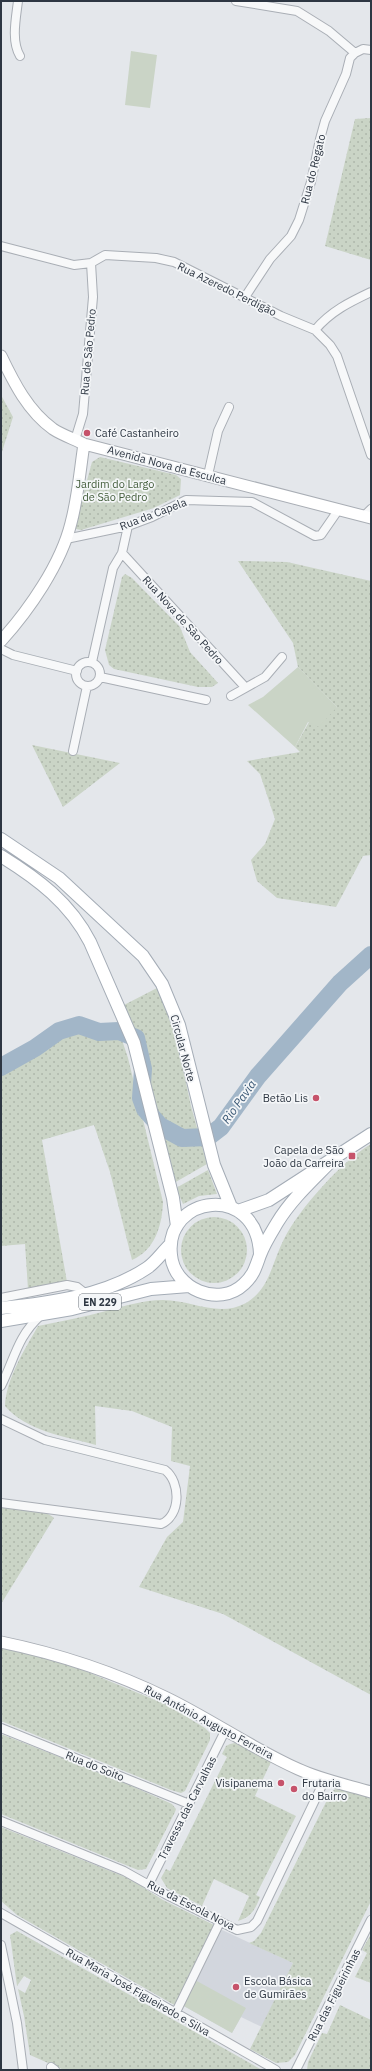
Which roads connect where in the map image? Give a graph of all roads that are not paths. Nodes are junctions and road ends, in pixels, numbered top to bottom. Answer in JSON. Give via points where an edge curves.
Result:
{"nodes":[{"id":1,"x":18,"y":1,"type":"edge"},
{"id":2,"x":236,"y":1,"type":"edge"},
{"id":3,"x":371,"y":50,"type":"edge"},
{"id":4,"x":355,"y":53,"type":"junction"},
{"id":5,"x":20,"y":56,"type":"dead end"},
{"id":6,"x":1,"y":246,"type":"edge"},
{"id":7,"x":91,"y":263,"type":"junction"},
{"id":8,"x":371,"y":292,"type":"edge"},
{"id":9,"x":245,"y":297,"type":"junction"},
{"id":10,"x":316,"y":330,"type":"junction"},
{"id":11,"x":1,"y":356,"type":"edge"},
{"id":12,"x":229,"y":407,"type":"dead end"},
{"id":13,"x":80,"y":442,"type":"junction"},
{"id":14,"x":371,"y":455,"type":"edge"},
{"id":15,"x":208,"y":475,"type":"junction"},
{"id":16,"x":254,"y":488,"type":"junction"},
{"id":17,"x":248,"y":502,"type":"junction"},
{"id":18,"x":339,"y":509,"type":"junction"},
{"id":19,"x":369,"y":514,"type":"edge"},
{"id":20,"x":128,"y":526,"type":"junction"},
{"id":21,"x":66,"y":539,"type":"junction"},
{"id":22,"x":122,"y":553,"type":"junction"},
{"id":23,"x":1,"y":641,"type":"edge"},
{"id":24,"x":1,"y":649,"type":"edge"},
{"id":25,"x":282,"y":657,"type":"dead end"},
{"id":26,"x":92,"y":662,"type":"junction"},
{"id":27,"x":77,"y":671,"type":"junction"},
{"id":28,"x":100,"y":676,"type":"junction"},
{"id":29,"x":87,"y":686,"type":"junction"},
{"id":30,"x":245,"y":687,"type":"junction"},
{"id":31,"x":231,"y":696,"type":"dead end"},
{"id":32,"x":206,"y":700,"type":"dead end"},
{"id":33,"x":73,"y":751,"type":"dead end"},
{"id":34,"x":1,"y":839,"type":"edge"},
{"id":35,"x":1,"y":856,"type":"edge"},
{"id":36,"x":371,"y":1134,"type":"edge"},
{"id":37,"x":335,"y":1157,"type":"junction"},
{"id":38,"x":234,"y":1209,"type":"junction"},
{"id":39,"x":177,"y":1226,"type":"junction"},
{"id":40,"x":171,"y":1244,"type":"junction"},
{"id":41,"x":260,"y":1254,"type":"junction"},
{"id":42,"x":189,"y":1286,"type":"junction"},
{"id":43,"x":86,"y":1294,"type":"junction"},
{"id":44,"x":1,"y":1298,"type":"edge"},
{"id":45,"x":1,"y":1308,"type":"edge"},
{"id":46,"x":41,"y":1316,"type":"junction"},
{"id":47,"x":1,"y":1321,"type":"edge"},
{"id":48,"x":1,"y":1386,"type":"edge"},
{"id":49,"x":1,"y":1418,"type":"edge"},
{"id":50,"x":1,"y":1503,"type":"edge"},
{"id":51,"x":1,"y":1642,"type":"edge"},
{"id":52,"x":1,"y":1728,"type":"edge"},
{"id":53,"x":225,"y":1731,"type":"junction"},
{"id":54,"x":325,"y":1779,"type":"junction"},
{"id":55,"x":371,"y":1792,"type":"edge"},
{"id":56,"x":189,"y":1804,"type":"junction"},
{"id":57,"x":1,"y":1821,"type":"edge"},
{"id":58,"x":149,"y":1884,"type":"junction"},
{"id":59,"x":1,"y":1913,"type":"edge"},
{"id":60,"x":371,"y":1920,"type":"edge"},
{"id":61,"x":220,"y":1922,"type":"junction"},
{"id":62,"x":1,"y":1945,"type":"edge"},
{"id":63,"x":176,"y":2014,"type":"junction"},
{"id":64,"x":23,"y":2070,"type":"edge"},
{"id":65,"x":276,"y":2070,"type":"edge"},
{"id":66,"x":296,"y":2070,"type":"edge"}],
"edges":[{"from":1,"to":5,"type":"street","via":[[15,40]]},
{"from":2,"to":4,"type":"street","via":[[297,11],[329,30]]},
{"from":3,"to":4,"type":"street","via":[[363,49]]},
{"from":4,"to":9,"type":"street","name":"Rua do Regato","via":[[350,58],[346,74],[325,121],[312,182],[291,236],[270,259]]},
{"from":6,"to":7,"type":"street","name":"Rua Azeredo Perdigão","via":[[63,263]]},
{"from":7,"to":9,"type":"street","name":"Rua Azeredo Perdigão","via":[[105,256],[156,258],[174,262]]},
{"from":7,"to":13,"type":"street","name":"Rua de São Pedro","via":[[93,297]]},
{"from":8,"to":10,"type":"street","via":[[336,310],[324,319]]},
{"from":9,"to":10,"type":"street","name":"Rua Azeredo Perdigão"},
{"from":10,"to":14,"type":"street","name":"Rua Azeredo Perdigão","via":[[330,344],[337,356]]},
{"from":11,"to":13,"type":"street","name":"Avenida Nova da Esculca","via":[[18,390],[34,412],[54,429]]},
{"from":12,"to":15,"type":"street","via":[[218,431]]},
{"from":13,"to":15,"type":"street","name":"Avenida Nova da Esculca"},
{"from":13,"to":21,"type":"street","name":"Rua de São Pedro","via":[[71,523]]},
{"from":15,"to":16,"type":"street","name":"Avenida Nova da Esculca"},
{"from":16,"to":17,"type":"street"},
{"from":16,"to":18,"type":"street","name":"Avenida Nova da Esculca"},
{"from":17,"to":18,"type":"street","name":"Rua da Capela","via":[[315,536],[321,535]]},
{"from":17,"to":20,"type":"street","name":"Rua da Capela","via":[[186,500]]},
{"from":18,"to":19,"type":"street","name":"Avenida Nova da Esculca"},
{"from":20,"to":21,"type":"street","name":"Rua da Capela"},
{"from":20,"to":22,"type":"street"},
{"from":21,"to":23,"type":"street","name":"Rua de São Pedro","via":[[51,570]]},
{"from":22,"to":26,"type":"street","via":[[113,568]]},
{"from":22,"to":30,"type":"street","name":"Rua Nova de São Pedro"},
{"from":24,"to":27,"type":"street","via":[[13,655]]},
{"from":25,"to":30,"type":"street","via":[[266,676]]},
{"from":26,"to":27,"type":"street","via":[[81,664]]},
{"from":26,"to":28,"type":"street","via":[[98,666]]},
{"from":27,"to":29,"type":"street","via":[[78,679]]},
{"from":28,"to":29,"type":"street","via":[[96,682]]},
{"from":28,"to":32,"type":"street"},
{"from":29,"to":33,"type":"street"},
{"from":30,"to":31,"type":"street"},
{"from":34,"to":38,"type":"main road","name":"Circular Norte","via":[[59,878],[143,956],[162,984],[179,1025],[222,1189]]},
{"from":35,"to":39,"type":"main road","via":[[36,879],[74,914],[90,942],[118,1004],[140,1063],[176,1212]]},
{"from":36,"to":37,"type":"main road","number":"EN 229"},
{"from":37,"to":38,"type":"main road","number":"EN 229","via":[[269,1200]]},
{"from":37,"to":41,"type":"main road","number":"EN 229","via":[[291,1204]]},
{"from":38,"to":39,"type":"main road","number":"EN 229","via":[[210,1205],[200,1207]]},
{"from":38,"to":41,"type":"main road","number":"EN 229","via":[[248,1219],[256,1229],[260,1241]]},
{"from":39,"to":40,"type":"main road","number":"EN 229"},
{"from":40,"to":42,"type":"main road","number":"EN 229","via":[[174,1267]]},
{"from":40,"to":43,"type":"main road","number":"EN 229","via":[[149,1267],[120,1284]]},
{"from":41,"to":42,"type":"main road","number":"EN 229","via":[[251,1276],[243,1285],[232,1291],[209,1294]]},
{"from":42,"to":46,"type":"main road","number":"EN 229","via":[[151,1289]]},
{"from":43,"to":44,"type":"street","via":[[77,1287],[67,1285]]},
{"from":43,"to":45,"type":"main road","number":"EN 229"},
{"from":46,"to":47,"type":"main road","number":"EN 229"},
{"from":46,"to":48,"type":"street","via":[[22,1337]]},
{"from":49,"to":50,"type":"street","via":[[45,1440],[165,1470],[172,1476],[176,1488],[173,1514],[169,1521],[161,1524]]},
{"from":51,"to":53,"type":"street","name":"Rua António Augusto Ferreira","via":[[50,1652],[107,1672],[169,1699]]},
{"from":52,"to":56,"type":"street","name":"Rua do Soito"},
{"from":53,"to":54,"type":"street","name":"Rua António Augusto Ferreira","via":[[299,1769]]},
{"from":53,"to":56,"type":"street","name":"Travessa das Carvalhas"},
{"from":54,"to":55,"type":"street","name":"Rua António Augusto Ferreira"},
{"from":54,"to":61,"type":"street","name":"Rua da Escola Nova","via":[[257,1921],[251,1927],[237,1930]]},
{"from":56,"to":58,"type":"street","name":"Travessa das Carvalhas"},
{"from":57,"to":58,"type":"street","name":"Rua da Escola Nova","via":[[103,1862]]},
{"from":58,"to":61,"type":"street","name":"Rua da Escola Nova"},
{"from":59,"to":63,"type":"street","name":"Rua Maria José Figueiredo e Silva"},
{"from":60,"to":66,"type":"street","name":"Rua das Figueirinhas"},
{"from":61,"to":63,"type":"street"},
{"from":62,"to":64,"type":"street","via":[[17,2023]]},
{"from":63,"to":65,"type":"street","name":"Rua Maria José Figueiredo e Silva"}]}
